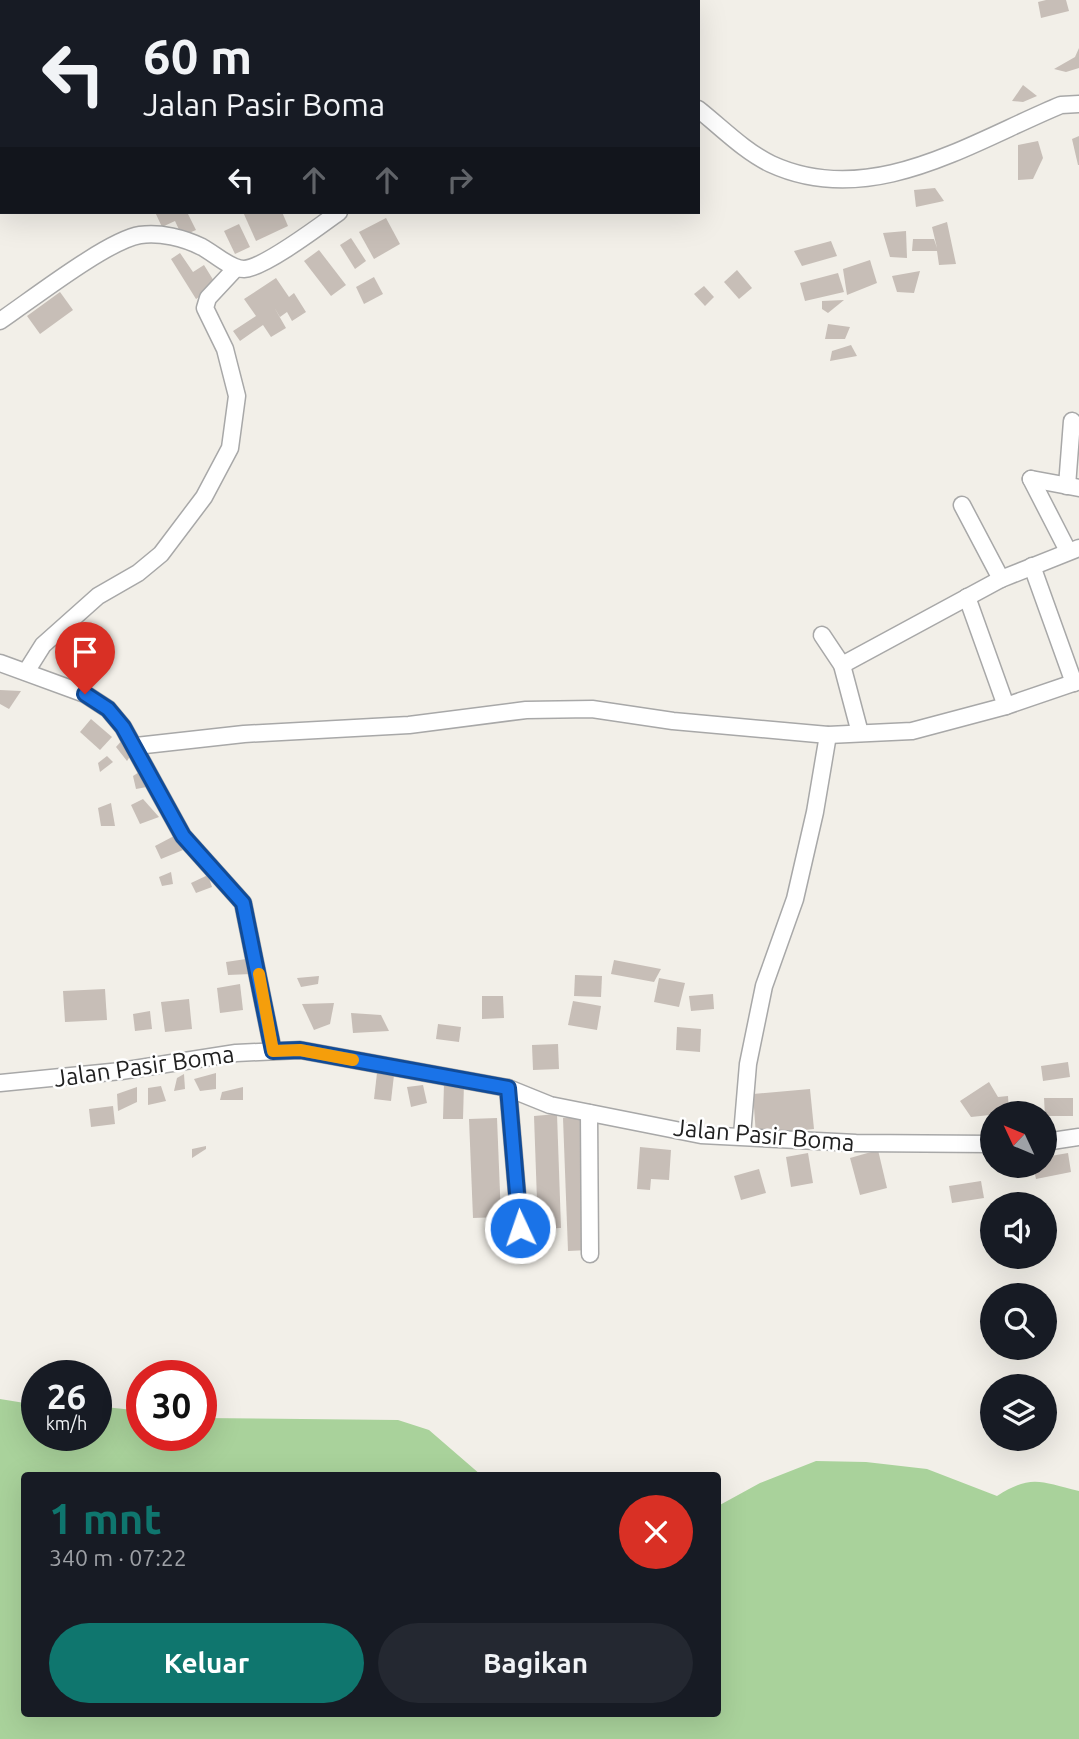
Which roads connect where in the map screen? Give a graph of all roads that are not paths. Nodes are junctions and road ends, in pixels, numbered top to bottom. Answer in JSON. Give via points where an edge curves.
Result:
{"nodes":[{"id":1,"x":1079,"y":104,"type":"edge"},
{"id":2,"x":700,"y":111,"type":"edge"},
{"id":3,"x":336,"y":214,"type":"edge"},
{"id":4,"x":236,"y":268,"type":"junction"},
{"id":5,"x":0,"y":320,"type":"edge"},
{"id":6,"x":1072,"y":421,"type":"dead end"},
{"id":7,"x":1073,"y":487,"type":"edge"},
{"id":8,"x":962,"y":505,"type":"dead end"},
{"id":9,"x":1074,"y":550,"type":"edge"},
{"id":10,"x":1032,"y":566,"type":"junction"},
{"id":11,"x":1001,"y":579,"type":"junction"},
{"id":12,"x":967,"y":597,"type":"junction"},
{"id":13,"x":822,"y":635,"type":"dead end"},
{"id":14,"x":0,"y":663,"type":"edge"},
{"id":15,"x":842,"y":665,"type":"junction"},
{"id":16,"x":26,"y":672,"type":"junction"},
{"id":17,"x":1076,"y":682,"type":"edge"},
{"id":18,"x":1006,"y":706,"type":"junction"},
{"id":19,"x":860,"y":733,"type":"junction"},
{"id":20,"x":828,"y":735,"type":"junction"},
{"id":21,"x":136,"y":746,"type":"junction"},
{"id":22,"x":273,"y":1051,"type":"junction"},
{"id":23,"x":0,"y":1083,"type":"edge"},
{"id":24,"x":508,"y":1088,"type":"junction"},
{"id":25,"x":589,"y":1113,"type":"junction"},
{"id":26,"x":742,"y":1135,"type":"junction"},
{"id":27,"x":1079,"y":1137,"type":"edge"},
{"id":28,"x":1057,"y":1140,"type":"edge"},
{"id":29,"x":980,"y":1144,"type":"edge"},
{"id":30,"x":520,"y":1228,"type":"dead end"},
{"id":31,"x":590,"y":1254,"type":"dead end"}],
"edges":[{"from":1,"to":2,"type":"street","via":[[1061,106],[928,164],[857,180],[801,175],[770,163]]},
{"from":3,"to":4,"type":"street","via":[[259,264]]},
{"from":4,"to":5,"type":"street","via":[[185,240],[136,236],[103,251]]},
{"from":4,"to":16,"type":"street","via":[[208,298],[205,308],[225,349],[237,396],[230,448],[204,497],[161,554],[98,596],[43,645]]},
{"from":6,"to":7,"type":"street"},
{"from":7,"to":9,"type":"street","via":[[1031,479]]},
{"from":8,"to":11,"type":"street"},
{"from":9,"to":10,"type":"street"},
{"from":10,"to":11,"type":"street"},
{"from":10,"to":17,"type":"street"},
{"from":11,"to":12,"type":"street"},
{"from":12,"to":15,"type":"street"},
{"from":12,"to":18,"type":"street"},
{"from":13,"to":15,"type":"street"},
{"from":14,"to":16,"type":"street"},
{"from":15,"to":19,"type":"street"},
{"from":16,"to":21,"type":"street","via":[[98,702]]},
{"from":17,"to":18,"type":"street"},
{"from":18,"to":19,"type":"street","via":[[912,731]]},
{"from":19,"to":20,"type":"street"},
{"from":20,"to":21,"type":"street","via":[[592,709],[526,710],[409,725],[244,734]]},
{"from":20,"to":26,"type":"street","via":[[795,899],[764,986],[748,1064]]},
{"from":21,"to":22,"type":"street","via":[[183,836],[243,903]]},
{"from":22,"to":23,"type":"street","name":"Jalan Pasir Boma"},
{"from":22,"to":24,"type":"street","name":"Jalan Pasir Boma","via":[[300,1050]]},
{"from":24,"to":25,"type":"street","name":"Jalan Pasir Boma","via":[[550,1105]]},
{"from":24,"to":30,"type":"street"},
{"from":25,"to":26,"type":"street","name":"Jalan Pasir Boma","via":[[701,1135]]},
{"from":25,"to":31,"type":"street"},
{"from":26,"to":29,"type":"street","name":"Jalan Pasir Boma","via":[[856,1143]]},
{"from":27,"to":28,"type":"street"}]}
